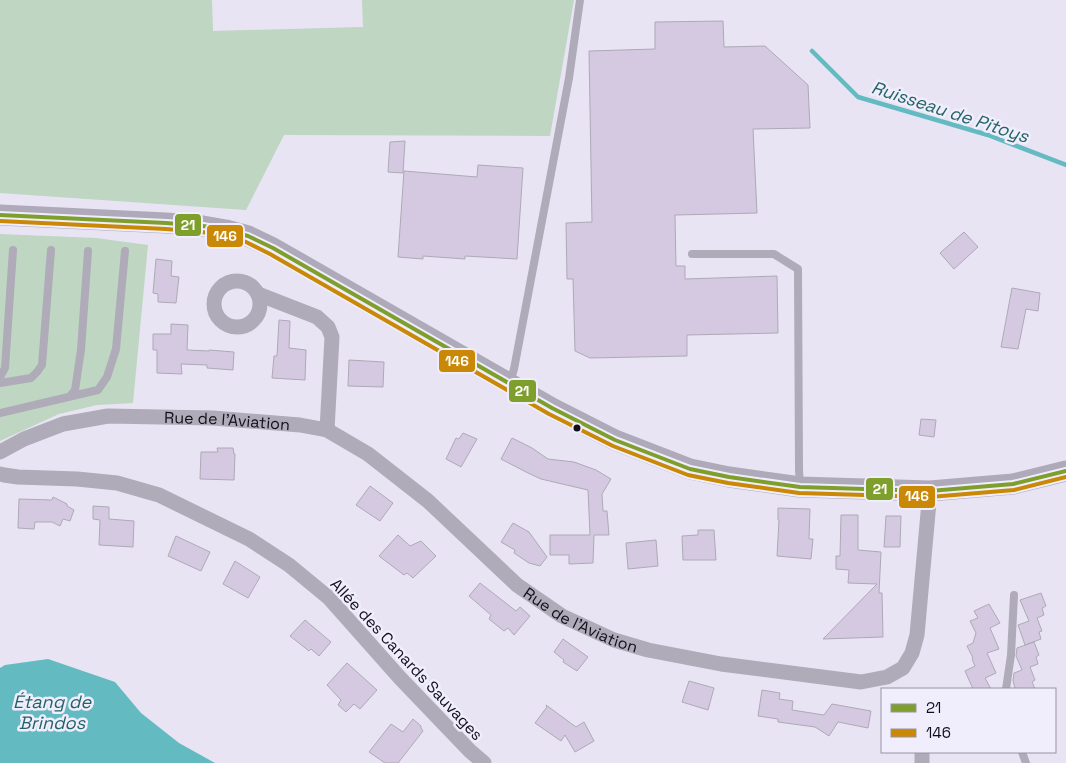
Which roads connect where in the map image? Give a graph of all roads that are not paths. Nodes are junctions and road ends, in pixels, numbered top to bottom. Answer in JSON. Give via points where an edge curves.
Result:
{"nodes":[{"id":1,"x":580,"y":0,"type":"edge"},
{"id":2,"x":0,"y":214,"type":"edge"},
{"id":3,"x":14,"y":250,"type":"dead end"},
{"id":4,"x":51,"y":250,"type":"dead end"},
{"id":5,"x":88,"y":251,"type":"dead end"},
{"id":6,"x":125,"y":251,"type":"dead end"},
{"id":7,"x":692,"y":254,"type":"dead end"},
{"id":8,"x":258,"y":294,"type":"dead end"},
{"id":9,"x":0,"y":377,"type":"edge"},
{"id":10,"x":0,"y":383,"type":"edge"},
{"id":11,"x":510,"y":384,"type":"junction"},
{"id":12,"x":70,"y":396,"type":"junction"},
{"id":13,"x":0,"y":413,"type":"edge"},
{"id":14,"x":327,"y":430,"type":"junction"},
{"id":15,"x":0,"y":452,"type":"edge"},
{"id":16,"x":1066,"y":471,"type":"edge"},
{"id":17,"x":0,"y":474,"type":"edge"},
{"id":18,"x":800,"y":487,"type":"junction"},
{"id":19,"x":930,"y":491,"type":"junction"},
{"id":20,"x":1014,"y":595,"type":"dead end"},
{"id":21,"x":1006,"y":688,"type":"edge"},
{"id":22,"x":484,"y":763,"type":"edge"}],
"edges":[{"from":1,"to":11,"type":"lane","via":[[569,78]]},
{"from":2,"to":11,"type":"street","via":[[203,226],[248,236]]},
{"from":3,"to":9,"type":"lane","via":[[5,368]]},
{"from":4,"to":10,"type":"lane","via":[[42,365],[31,378]]},
{"from":5,"to":12,"type":"lane","via":[[80,350],[75,390]]},
{"from":6,"to":12,"type":"lane","via":[[116,349],[107,377],[98,390]]},
{"from":7,"to":18,"type":"lane","via":[[774,254],[798,269]]},
{"from":8,"to":14,"type":"street","via":[[317,316],[328,327],[332,337]]},
{"from":11,"to":18,"type":"street","via":[[615,440],[690,469]]},
{"from":12,"to":13,"type":"lane"},
{"from":14,"to":15,"type":"street","name":"Rue de l'Aviation","via":[[213,418],[108,416],[63,424]]},
{"from":14,"to":19,"type":"street","name":"Rue de l'Aviation","via":[[368,454],[428,501],[517,585],[562,616],[614,640],[648,650],[721,664],[861,682],[887,677],[903,668],[912,653],[917,635]]},
{"from":16,"to":19,"type":"street","via":[[1013,484]]},
{"from":17,"to":22,"type":"street","name":"Allée des Canards Sauvages","via":[[117,483],[158,495],[249,539],[289,565],[329,598],[426,705]]},
{"from":18,"to":19,"type":"street"},
{"from":20,"to":21,"type":"lane"}]}
